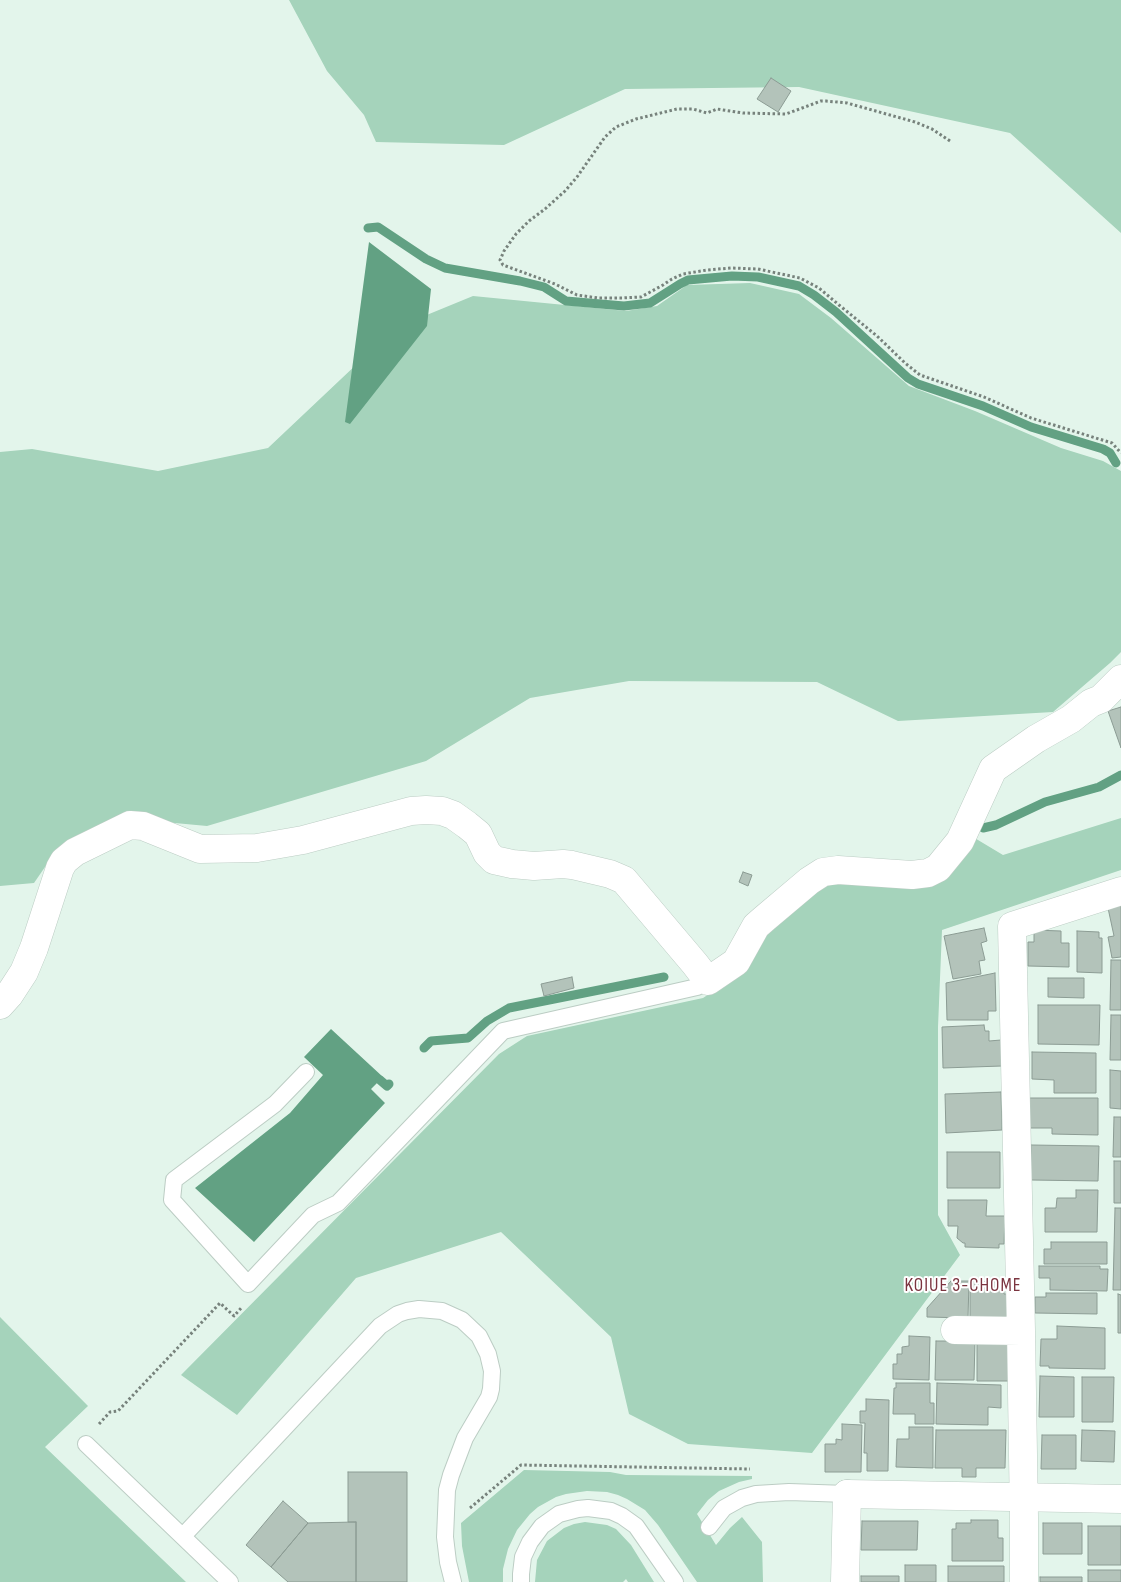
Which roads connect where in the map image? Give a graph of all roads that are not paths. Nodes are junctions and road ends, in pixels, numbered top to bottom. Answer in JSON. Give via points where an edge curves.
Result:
{"nodes":[{"id":1,"x":1121,"y":679,"type":"edge"},
{"id":2,"x":1121,"y":891,"type":"edge"},
{"id":3,"x":708,"y":982,"type":"junction"},
{"id":4,"x":0,"y":1004,"type":"edge"},
{"id":5,"x":306,"y":1072,"type":"dead end"},
{"id":6,"x":955,"y":1330,"type":"dead end"},
{"id":7,"x":1021,"y":1331,"type":"junction"},
{"id":8,"x":86,"y":1444,"type":"road end"},
{"id":9,"x":847,"y":1494,"type":"junction"},
{"id":10,"x":1024,"y":1497,"type":"junction"},
{"id":11,"x":1121,"y":1499,"type":"edge"},
{"id":12,"x":709,"y":1526,"type":"dead end"},
{"id":13,"x":183,"y":1536,"type":"junction"},
{"id":14,"x":230,"y":1582,"type":"edge"},
{"id":15,"x":453,"y":1582,"type":"edge"},
{"id":16,"x":521,"y":1582,"type":"edge"},
{"id":17,"x":675,"y":1582,"type":"edge"},
{"id":18,"x":845,"y":1582,"type":"edge"},
{"id":19,"x":1024,"y":1582,"type":"edge"}],
"edges":[{"from":1,"to":3,"type":"street","via":[[1101,699],[993,769],[960,841],[938,868],[912,875],[824,872],[756,926],[736,962]]},
{"from":2,"to":7,"type":"street","via":[[1012,926]]},
{"from":3,"to":4,"type":"street","via":[[624,880],[563,864],[534,866],[494,860],[478,834],[453,815],[426,810],[257,848],[200,849],[143,826],[130,825],[75,852],[64,861],[24,972]]},
{"from":3,"to":5,"type":"lane","via":[[503,1031],[338,1204],[313,1215],[248,1284],[172,1200],[174,1180],[275,1104]]},
{"from":6,"to":7,"type":"street"},
{"from":7,"to":10,"type":"street"},
{"from":8,"to":13,"type":"lane"},
{"from":9,"to":10,"type":"street"},
{"from":9,"to":12,"type":"lane","via":[[756,1494],[724,1508]]},
{"from":9,"to":18,"type":"street"},
{"from":10,"to":11,"type":"street"},
{"from":10,"to":19,"type":"street"},
{"from":13,"to":14,"type":"lane"},
{"from":13,"to":15,"type":"lane","via":[[380,1326],[407,1311],[442,1311],[462,1320],[479,1336],[492,1371],[489,1397],[465,1438],[448,1490],[445,1537]]},
{"from":16,"to":17,"type":"lane","via":[[523,1558],[542,1526],[560,1514],[588,1508],[611,1511],[636,1526]]}]}
